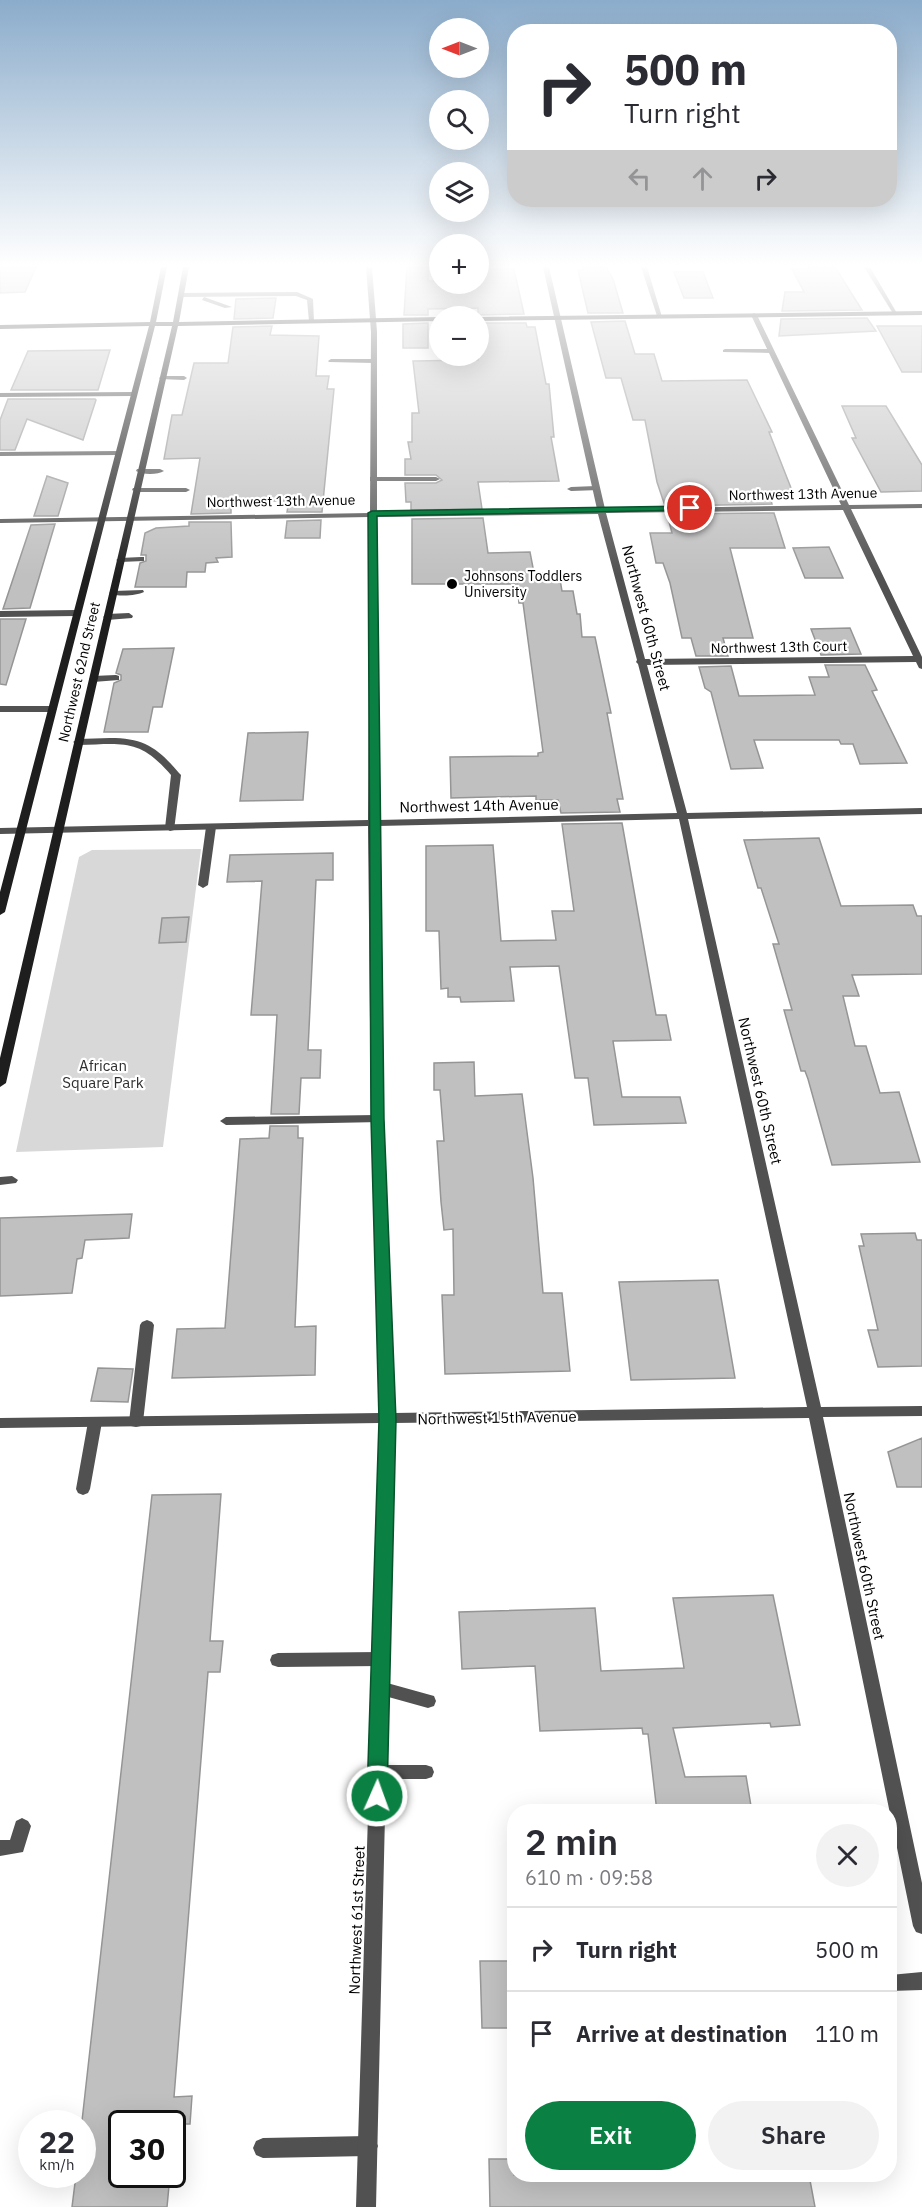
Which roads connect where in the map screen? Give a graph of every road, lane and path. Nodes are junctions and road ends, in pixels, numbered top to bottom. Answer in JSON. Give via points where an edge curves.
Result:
{"nodes":[{"id":1,"x":138,"y":370,"type":"edge"},
{"id":2,"x":164,"y":370,"type":"edge"},
{"id":3,"x":374,"y":370,"type":"edge"},
{"id":4,"x":570,"y":370,"type":"edge"},
{"id":5,"x":780,"y":370,"type":"edge"},
{"id":6,"x":162,"y":378,"type":"junction"},
{"id":7,"x":184,"y":378,"type":"dead end"},
{"id":8,"x":132,"y":394,"type":"junction"},
{"id":9,"x":0,"y":395,"type":"edge"},
{"id":10,"x":117,"y":453,"type":"junction"},
{"id":11,"x":0,"y":454,"type":"edge"},
{"id":12,"x":140,"y":471,"type":"junction"},
{"id":13,"x":160,"y":471,"type":"dead end"},
{"id":14,"x":436,"y":479,"type":"dead end"},
{"id":15,"x":373,"y":480,"type":"junction"},
{"id":16,"x":596,"y":488,"type":"junction"},
{"id":17,"x":571,"y":489,"type":"dead end"},
{"id":18,"x":136,"y":490,"type":"junction"},
{"id":19,"x":186,"y":490,"type":"dead end"},
{"id":20,"x":922,"y":506,"type":"edge"},
{"id":21,"x":845,"y":507,"type":"junction"},
{"id":22,"x":601,"y":509,"type":"junction"},
{"id":23,"x":372,"y":513,"type":"junction"},
{"id":24,"x":130,"y":518,"type":"junction"},
{"id":25,"x":101,"y":519,"type":"junction"},
{"id":26,"x":0,"y":521,"type":"edge"},
{"id":27,"x":141,"y":559,"type":"dead end"},
{"id":28,"x":120,"y":560,"type":"junction"},
{"id":29,"x":113,"y":592,"type":"junction"},
{"id":30,"x":140,"y":592,"type":"dead end"},
{"id":31,"x":76,"y":613,"type":"junction"},
{"id":32,"x":0,"y":614,"type":"edge"},
{"id":33,"x":107,"y":616,"type":"junction"},
{"id":34,"x":129,"y":616,"type":"dead end"},
{"id":35,"x":640,"y":662,"type":"junction"},
{"id":36,"x":920,"y":663,"type":"edge"},
{"id":37,"x":116,"y":678,"type":"dead end"},
{"id":38,"x":93,"y":679,"type":"junction"},
{"id":39,"x":0,"y":709,"type":"edge"},
{"id":40,"x":52,"y":709,"type":"junction"},
{"id":41,"x":78,"y":742,"type":"junction"},
{"id":42,"x":922,"y":811,"type":"edge"},
{"id":43,"x":682,"y":817,"type":"junction"},
{"id":44,"x":373,"y":824,"type":"junction"},
{"id":45,"x":211,"y":827,"type":"junction"},
{"id":46,"x":170,"y":828,"type":"junction"},
{"id":47,"x":58,"y":830,"type":"junction"},
{"id":48,"x":0,"y":831,"type":"edge"},
{"id":49,"x":22,"y":831,"type":"junction"},
{"id":50,"x":203,"y":885,"type":"dead end"},
{"id":51,"x":0,"y":912,"type":"edge"},
{"id":52,"x":0,"y":1083,"type":"edge"},
{"id":53,"x":377,"y":1119,"type":"junction"},
{"id":54,"x":226,"y":1121,"type":"dead end"},
{"id":55,"x":147,"y":1325,"type":"dead end"},
{"id":56,"x":922,"y":1411,"type":"edge"},
{"id":57,"x":815,"y":1413,"type":"junction"},
{"id":58,"x":387,"y":1420,"type":"junction"},
{"id":59,"x":95,"y":1422,"type":"junction"},
{"id":60,"x":136,"y":1422,"type":"junction"},
{"id":61,"x":0,"y":1423,"type":"edge"},
{"id":62,"x":83,"y":1489,"type":"dead end"},
{"id":63,"x":381,"y":1659,"type":"junction"},
{"id":64,"x":278,"y":1660,"type":"dead end"},
{"id":65,"x":380,"y":1688,"type":"junction"},
{"id":66,"x":428,"y":1701,"type":"dead end"},
{"id":67,"x":378,"y":1772,"type":"junction"},
{"id":68,"x":426,"y":1772,"type":"dead end"},
{"id":69,"x":897,"y":1804,"type":"edge"},
{"id":70,"x":897,"y":1806,"type":"edge"},
{"id":71,"x":22,"y":1826,"type":"dead end"},
{"id":72,"x":0,"y":1848,"type":"edge"},
{"id":73,"x":922,"y":1926,"type":"edge"},
{"id":74,"x":922,"y":1982,"type":"edge"},
{"id":75,"x":897,"y":1983,"type":"edge"},
{"id":76,"x":368,"y":2146,"type":"junction"},
{"id":77,"x":263,"y":2148,"type":"dead end"},
{"id":78,"x":366,"y":2207,"type":"edge"}],
"edges":[{"from":1,"to":8,"type":"main road","name":"Northwest 62nd Street"},
{"from":2,"to":6,"type":"main road","name":"Northwest 62nd Street"},
{"from":3,"to":15,"type":"street","name":"Northwest 61st Street"},
{"from":4,"to":16,"type":"street","name":"Northwest 60th Street"},
{"from":5,"to":21,"type":"street"},
{"from":6,"to":7,"type":"street"},
{"from":6,"to":12,"type":"main road","name":"Northwest 62nd Street"},
{"from":8,"to":9,"type":"street"},
{"from":8,"to":10,"type":"main road","name":"Northwest 62nd Street"},
{"from":10,"to":11,"type":"street"},
{"from":10,"to":25,"type":"main road","name":"Northwest 62nd Street"},
{"from":12,"to":13,"type":"street"},
{"from":12,"to":18,"type":"main road","name":"Northwest 62nd Street"},
{"from":14,"to":15,"type":"street"},
{"from":15,"to":23,"type":"street","name":"Northwest 61st Street"},
{"from":16,"to":17,"type":"street"},
{"from":16,"to":22,"type":"street","name":"Northwest 60th Street"},
{"from":18,"to":19,"type":"street"},
{"from":18,"to":24,"type":"main road","name":"Northwest 62nd Street"},
{"from":20,"to":21,"type":"street","name":"Northwest 13th Avenue"},
{"from":21,"to":22,"type":"street","name":"Northwest 13th Avenue"},
{"from":21,"to":36,"type":"street"},
{"from":22,"to":23,"type":"street","name":"Northwest 13th Avenue"},
{"from":22,"to":35,"type":"street","name":"Northwest 60th Street"},
{"from":23,"to":24,"type":"street","name":"Northwest 13th Avenue"},
{"from":23,"to":44,"type":"street","name":"Northwest 61st Street"},
{"from":24,"to":25,"type":"street","name":"Northwest 13th Avenue"},
{"from":24,"to":28,"type":"main road","name":"Northwest 62nd Street"},
{"from":25,"to":26,"type":"street","name":"Northwest 13th Avenue"},
{"from":25,"to":31,"type":"main road","name":"Northwest 62nd Street"},
{"from":27,"to":28,"type":"street"},
{"from":28,"to":29,"type":"main road","name":"Northwest 62nd Street"},
{"from":29,"to":30,"type":"street"},
{"from":29,"to":33,"type":"main road","name":"Northwest 62nd Street"},
{"from":31,"to":32,"type":"street"},
{"from":31,"to":40,"type":"main road","name":"Northwest 62nd Street"},
{"from":33,"to":34,"type":"street"},
{"from":33,"to":38,"type":"main road","name":"Northwest 62nd Street"},
{"from":35,"to":36,"type":"street","name":"Northwest 13th Court"},
{"from":35,"to":43,"type":"street","name":"Northwest 60th Street"},
{"from":37,"to":38,"type":"street"},
{"from":38,"to":41,"type":"main road","name":"Northwest 62nd Street"},
{"from":39,"to":40,"type":"street"},
{"from":40,"to":49,"type":"main road","name":"Northwest 62nd Street"},
{"from":41,"to":46,"type":"street","via":[[142,742],[159,753],[176,775]]},
{"from":41,"to":47,"type":"main road","name":"Northwest 62nd Street"},
{"from":42,"to":43,"type":"street","name":"Northwest 14th Avenue"},
{"from":43,"to":44,"type":"street","name":"Northwest 14th Avenue"},
{"from":43,"to":57,"type":"street","name":"Northwest 60th Street"},
{"from":44,"to":45,"type":"street","name":"Northwest 14th Avenue"},
{"from":44,"to":53,"type":"street","name":"Northwest 61st Street"},
{"from":45,"to":46,"type":"street","name":"Northwest 14th Avenue"},
{"from":45,"to":50,"type":"street"},
{"from":46,"to":47,"type":"street","name":"Northwest 14th Avenue"},
{"from":47,"to":49,"type":"street","name":"Northwest 14th Avenue"},
{"from":47,"to":52,"type":"main road","name":"Northwest 62nd Street"},
{"from":48,"to":49,"type":"street","name":"Northwest 14th Avenue"},
{"from":49,"to":51,"type":"main road","name":"Northwest 62nd Street"},
{"from":53,"to":54,"type":"street"},
{"from":53,"to":58,"type":"street","name":"Northwest 61st Street"},
{"from":55,"to":60,"type":"street"},
{"from":56,"to":57,"type":"street","name":"Northwest 15th Avenue"},
{"from":57,"to":58,"type":"street","name":"Northwest 15th Avenue"},
{"from":57,"to":69,"type":"street","name":"Northwest 60th Street"},
{"from":58,"to":60,"type":"street","name":"Northwest 15th Avenue"},
{"from":58,"to":63,"type":"street","name":"Northwest 61st Street"},
{"from":59,"to":60,"type":"street","name":"Northwest 15th Avenue"},
{"from":59,"to":61,"type":"street","name":"Northwest 15th Avenue"},
{"from":59,"to":62,"type":"street"},
{"from":63,"to":64,"type":"street"},
{"from":63,"to":65,"type":"street","name":"Northwest 61st Street"},
{"from":65,"to":66,"type":"street"},
{"from":65,"to":67,"type":"street","name":"Northwest 61st Street"},
{"from":67,"to":68,"type":"street"},
{"from":67,"to":76,"type":"street","name":"Northwest 61st Street"},
{"from":70,"to":73,"type":"street","name":"Northwest 60th Street"},
{"from":71,"to":72,"type":"street","via":[[17,1847]]},
{"from":74,"to":75,"type":"street"},
{"from":76,"to":77,"type":"street"},
{"from":76,"to":78,"type":"street","name":"Northwest 61st Street"}]}
